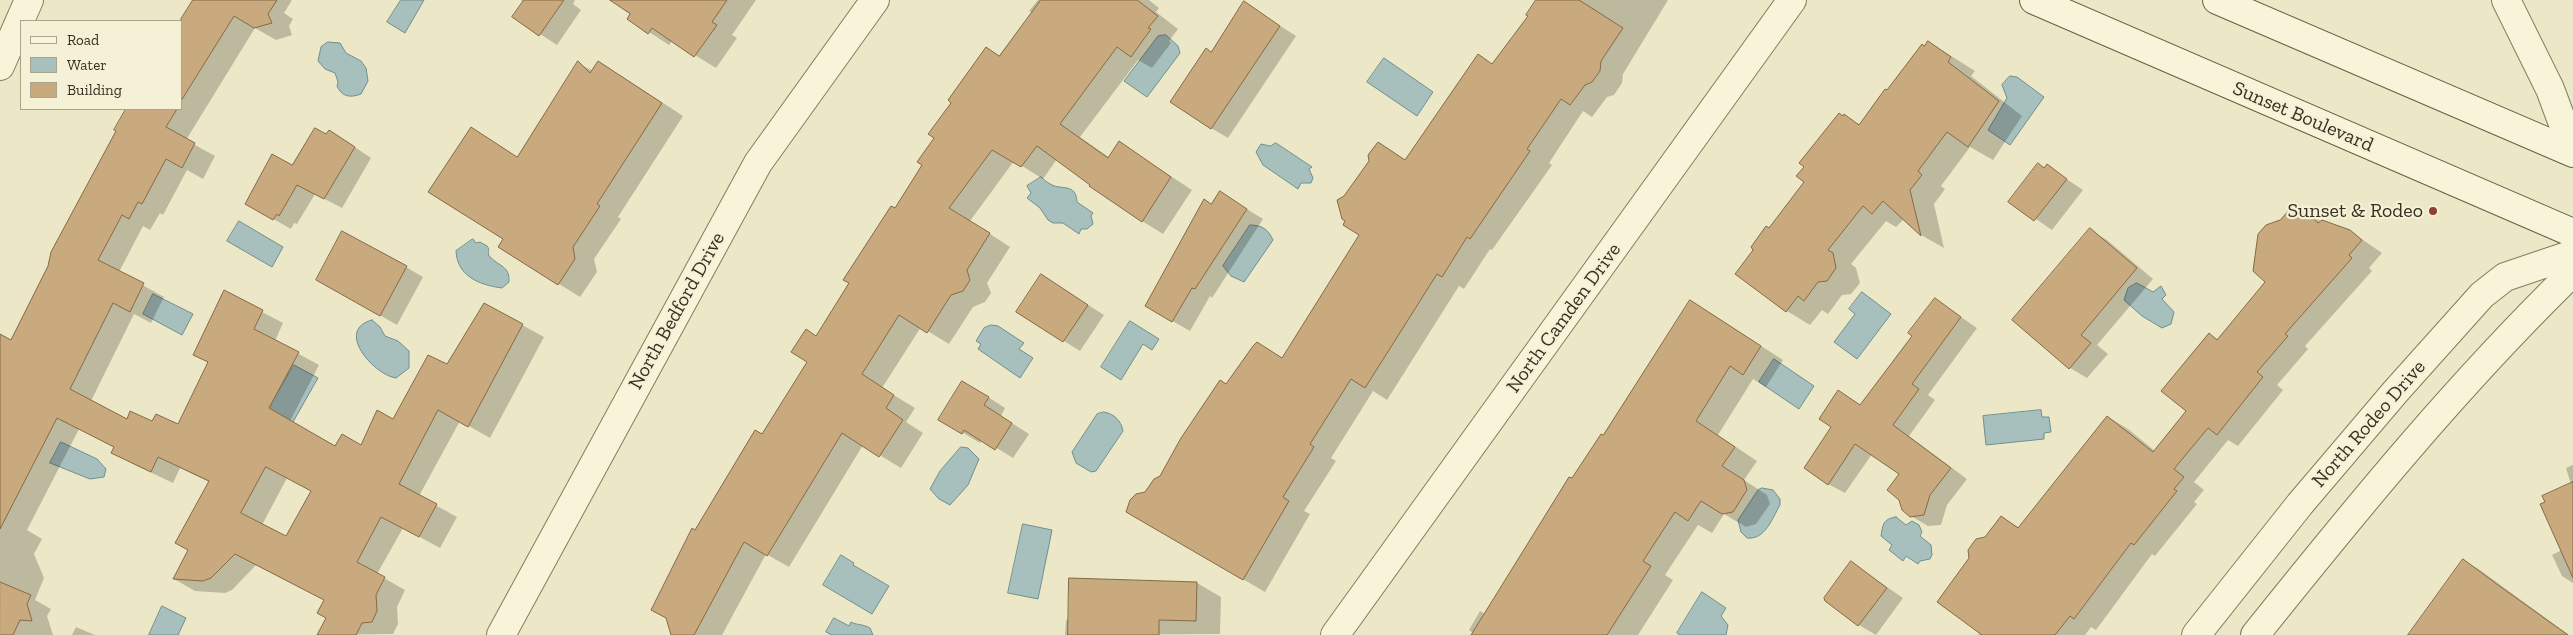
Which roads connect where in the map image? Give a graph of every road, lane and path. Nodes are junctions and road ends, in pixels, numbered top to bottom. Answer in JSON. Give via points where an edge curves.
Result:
{"nodes":[{"id":1,"x":29,"y":0,"type":"edge"},
{"id":2,"x":875,"y":0,"type":"edge"},
{"id":3,"x":1792,"y":0,"type":"edge"},
{"id":4,"x":2034,"y":0,"type":"edge"},
{"id":5,"x":2218,"y":0,"type":"edge"},
{"id":6,"x":2506,"y":0,"type":"edge"},
{"id":7,"x":20,"y":20,"type":"edge"},
{"id":8,"x":20,"y":20,"type":"edge"},
{"id":9,"x":0,"y":66,"type":"edge"},
{"id":10,"x":2573,"y":152,"type":"edge"},
{"id":11,"x":2573,"y":233,"type":"edge"},
{"id":12,"x":2573,"y":254,"type":"edge"},
{"id":13,"x":2573,"y":272,"type":"edge"},
{"id":14,"x":501,"y":635,"type":"edge"},
{"id":15,"x":1335,"y":635,"type":"edge"},
{"id":16,"x":2196,"y":635,"type":"edge"},
{"id":17,"x":2255,"y":635,"type":"edge"}],
"edges":[{"from":1,"to":8,"type":"street"},
{"from":2,"to":14,"type":"street","name":"North Bedford Drive","via":[[758,163]]},
{"from":3,"to":15,"type":"street","name":"North Camden Drive"},
{"from":4,"to":11,"type":"street","name":"Sunset Boulevard"},
{"from":5,"to":10,"type":"street"},
{"from":6,"to":10,"type":"street","via":[[2550,89]]},
{"from":7,"to":9,"type":"street"},
{"from":12,"to":16,"type":"street","name":"North Rodeo Drive","via":[[2504,277],[2482,295],[2344,451]]},
{"from":13,"to":17,"type":"street","via":[[2515,327],[2430,422]]}]}
